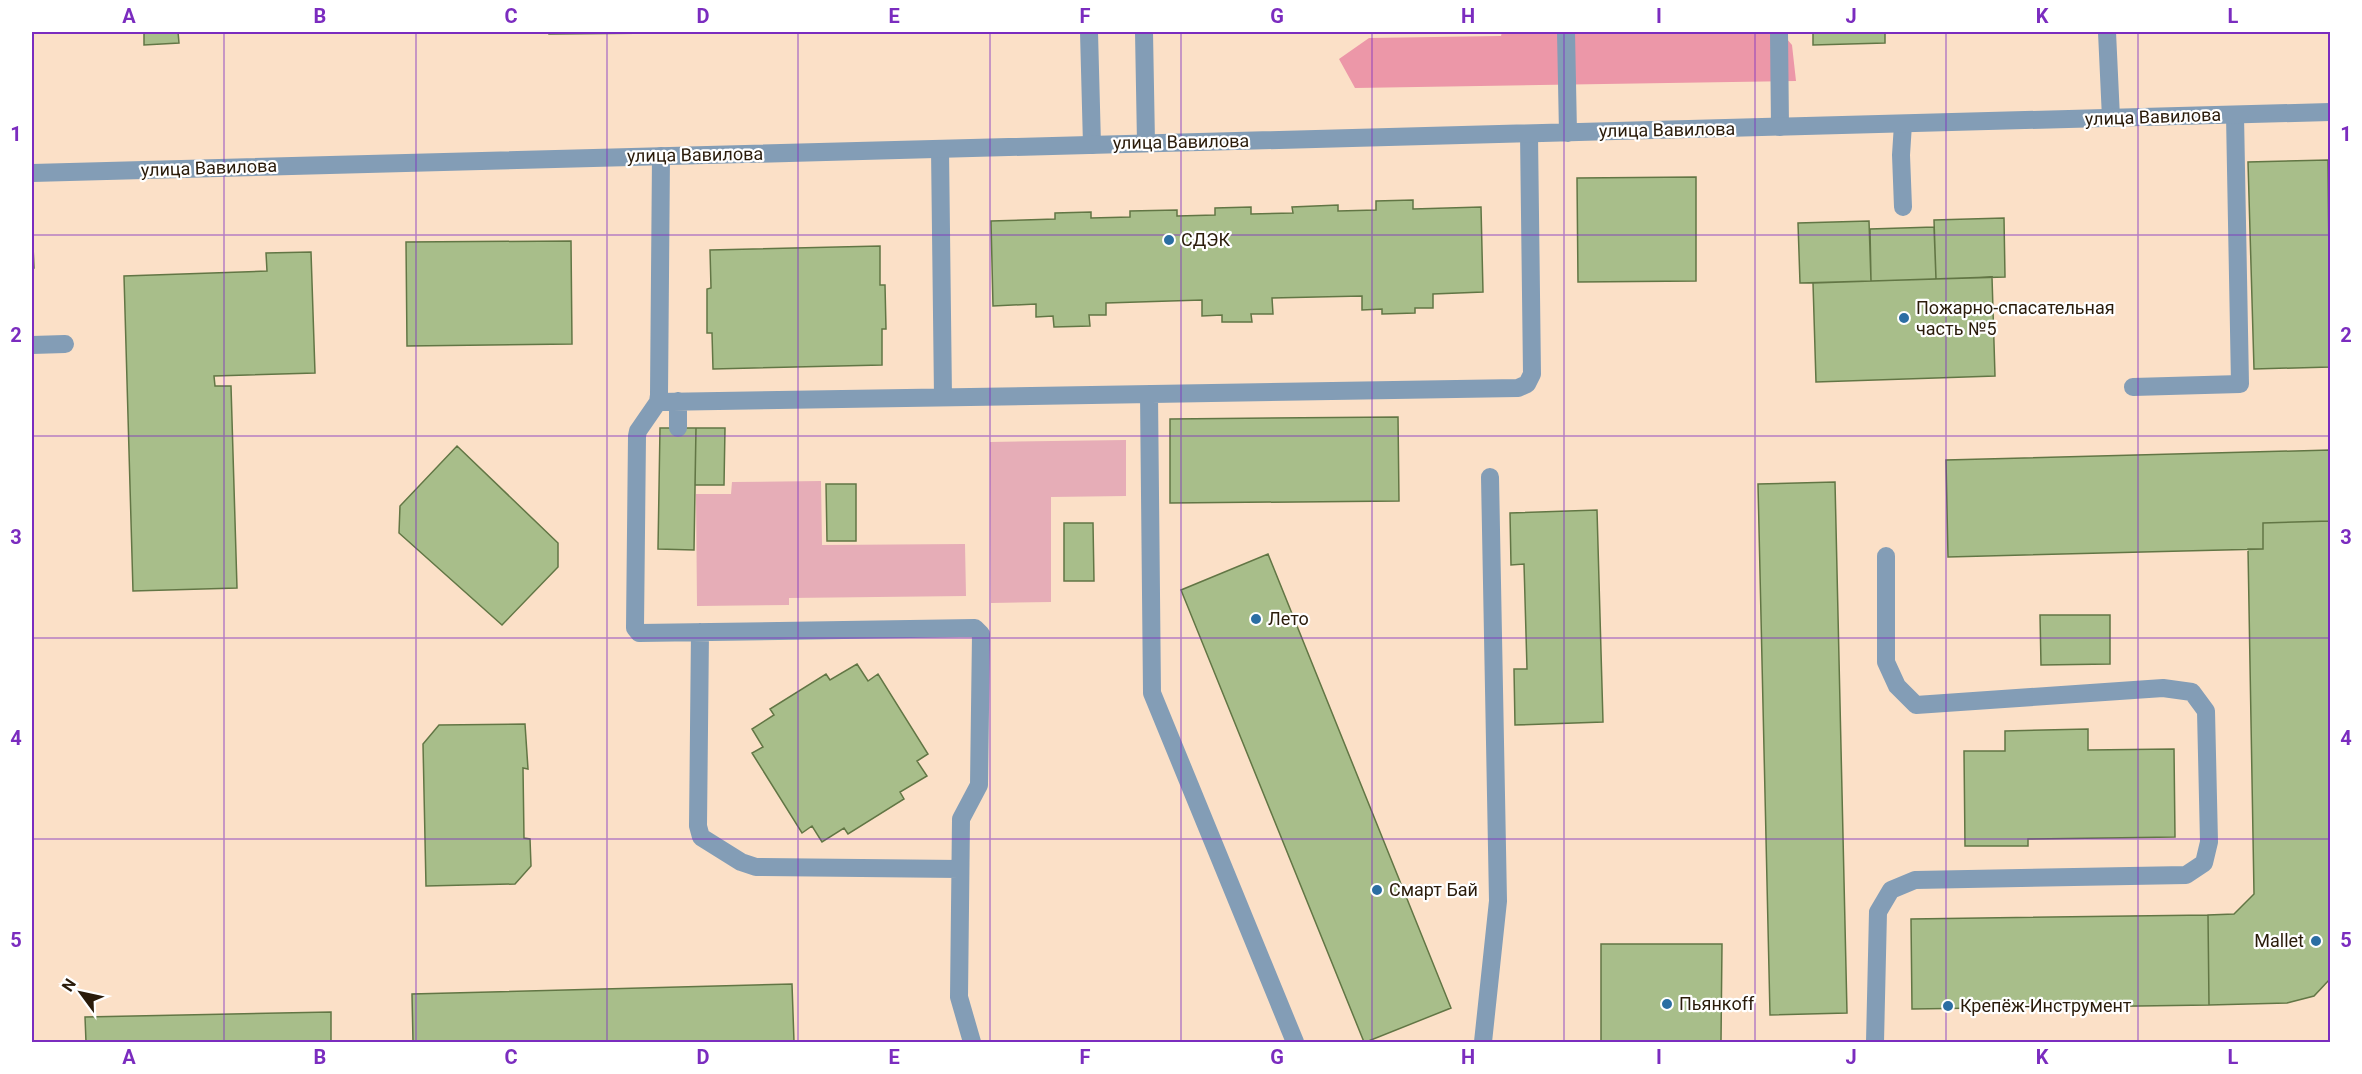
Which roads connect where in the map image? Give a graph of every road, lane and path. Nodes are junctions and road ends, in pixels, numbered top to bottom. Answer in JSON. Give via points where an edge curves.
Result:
{"nodes":[{"id":1,"x":1089,"y":32,"type":"edge"},
{"id":2,"x":1144,"y":32,"type":"edge"},
{"id":3,"x":1566,"y":32,"type":"edge"},
{"id":4,"x":1779,"y":32,"type":"edge"},
{"id":5,"x":2107,"y":32,"type":"edge"},
{"id":6,"x":2331,"y":112,"type":"edge"},
{"id":7,"x":2235,"y":115,"type":"junction"},
{"id":8,"x":2111,"y":118,"type":"junction"},
{"id":9,"x":1903,"y":124,"type":"junction"},
{"id":10,"x":1780,"y":127,"type":"junction"},
{"id":11,"x":1568,"y":133,"type":"junction"},
{"id":12,"x":1529,"y":134,"type":"junction"},
{"id":13,"x":1146,"y":143,"type":"junction"},
{"id":14,"x":1092,"y":145,"type":"junction"},
{"id":15,"x":940,"y":149,"type":"junction"},
{"id":16,"x":661,"y":156,"type":"junction"},
{"id":17,"x":32,"y":173,"type":"edge"},
{"id":18,"x":1903,"y":207,"type":"dead end"},
{"id":19,"x":65,"y":344,"type":"dead end"},
{"id":20,"x":32,"y":345,"type":"edge"},
{"id":21,"x":2133,"y":387,"type":"dead end"},
{"id":22,"x":1149,"y":394,"type":"junction"},
{"id":23,"x":943,"y":397,"type":"junction"},
{"id":24,"x":678,"y":401,"type":"junction"},
{"id":25,"x":658,"y":402,"type":"junction"},
{"id":26,"x":678,"y":428,"type":"dead end"},
{"id":27,"x":1490,"y":477,"type":"dead end"},
{"id":28,"x":1886,"y":556,"type":"dead end"},
{"id":29,"x":700,"y":632,"type":"junction"},
{"id":30,"x":960,"y":868,"type":"junction"},
{"id":31,"x":972,"y":1042,"type":"edge"},
{"id":32,"x":1295,"y":1042,"type":"edge"},
{"id":33,"x":1484,"y":1042,"type":"edge"},
{"id":34,"x":1875,"y":1042,"type":"edge"}],
"edges":[{"from":1,"to":14,"type":"street"},
{"from":2,"to":13,"type":"street"},
{"from":3,"to":11,"type":"street"},
{"from":4,"to":10,"type":"street"},
{"from":5,"to":8,"type":"street"},
{"from":6,"to":7,"type":"street","name":"улица Вавилова"},
{"from":7,"to":8,"type":"street","name":"улица Вавилова"},
{"from":7,"to":21,"type":"street","via":[[2240,384]]},
{"from":8,"to":9,"type":"street","name":"улица Вавилова"},
{"from":9,"to":10,"type":"street","name":"улица Вавилова"},
{"from":9,"to":18,"type":"street"},
{"from":10,"to":11,"type":"street","name":"улица Вавилова"},
{"from":11,"to":12,"type":"street","name":"улица Вавилова"},
{"from":12,"to":13,"type":"street","name":"улица Вавилова"},
{"from":12,"to":22,"type":"street","via":[[1532,374],[1527,384],[1518,388]]},
{"from":13,"to":14,"type":"street","name":"улица Вавилова"},
{"from":14,"to":15,"type":"street","name":"улица Вавилова"},
{"from":15,"to":16,"type":"street","name":"улица Вавилова"},
{"from":15,"to":23,"type":"street"},
{"from":16,"to":17,"type":"street","name":"улица Вавилова"},
{"from":16,"to":25,"type":"street"},
{"from":19,"to":20,"type":"street"},
{"from":22,"to":23,"type":"street"},
{"from":22,"to":32,"type":"street","via":[[1152,693]]},
{"from":23,"to":24,"type":"street"},
{"from":24,"to":25,"type":"street"},
{"from":24,"to":26,"type":"street"},
{"from":25,"to":29,"type":"street","via":[[637,436],[635,628],[639,633]]},
{"from":27,"to":33,"type":"street","via":[[1498,901]]},
{"from":28,"to":34,"type":"street","via":[[1886,662],[1897,686],[1916,705],[2163,688],[2192,692],[2206,711],[2210,842],[2204,863],[2186,875],[1915,880],[1891,890],[1878,912]]},
{"from":29,"to":30,"type":"street","via":[[701,837],[756,867]]},
{"from":29,"to":30,"type":"street","via":[[979,630],[980,778],[961,817]]},
{"from":30,"to":31,"type":"street","via":[[959,997]]}]}
